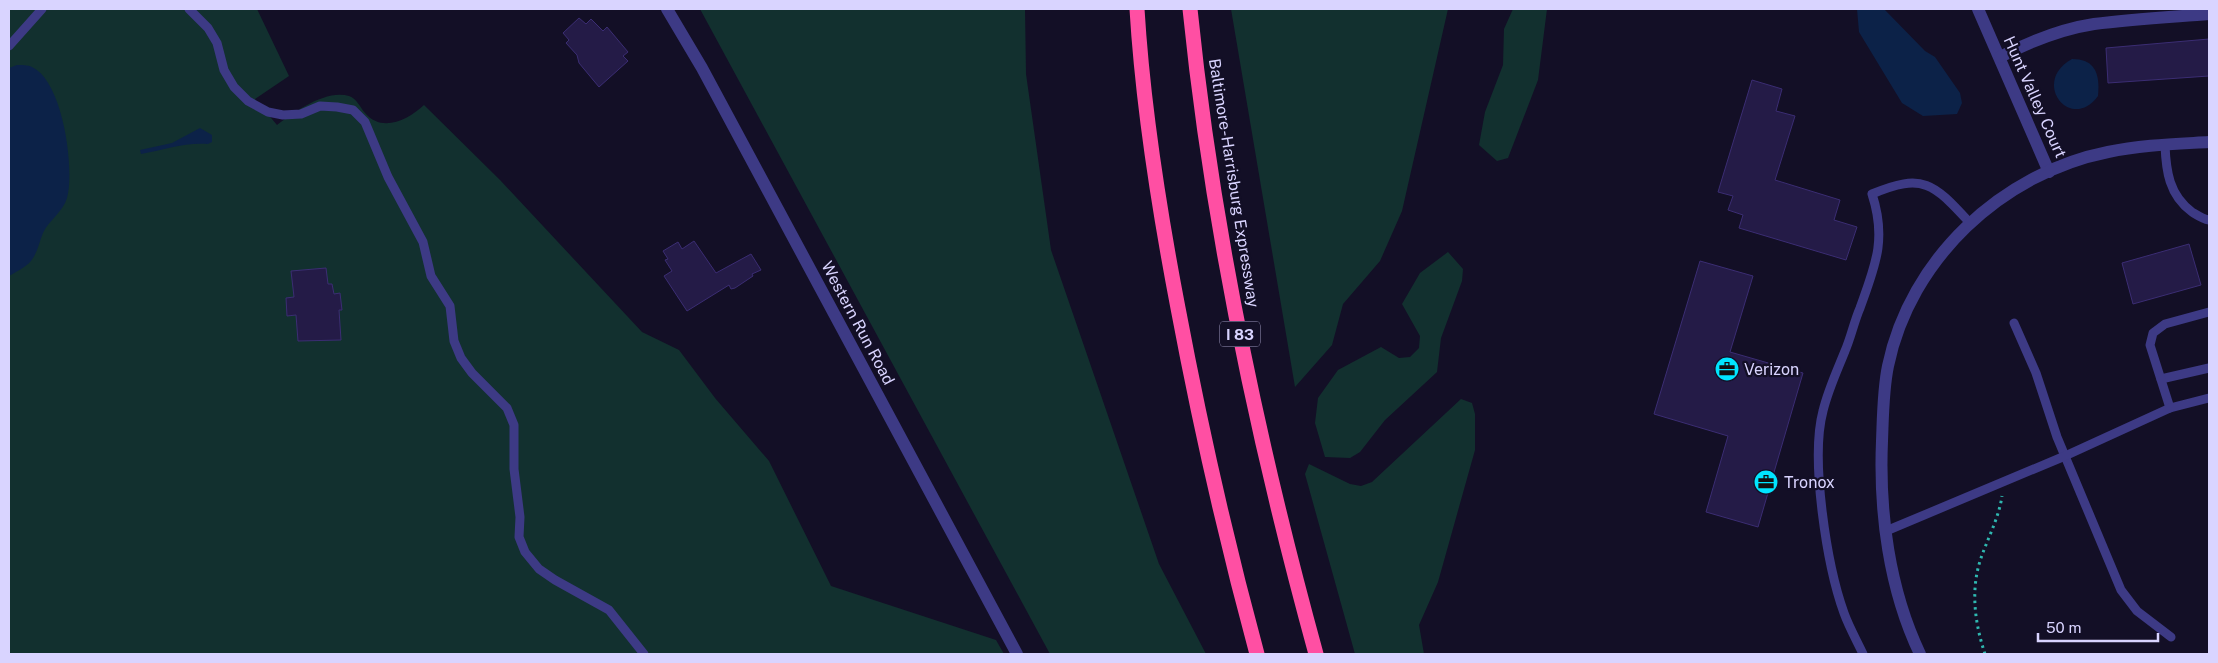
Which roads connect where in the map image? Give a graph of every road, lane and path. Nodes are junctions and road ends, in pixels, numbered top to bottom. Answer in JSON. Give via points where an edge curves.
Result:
{"nodes":[{"id":1,"x":42,"y":9,"type":"edge"},
{"id":2,"x":189,"y":9,"type":"edge"},
{"id":3,"x":667,"y":9,"type":"edge"},
{"id":4,"x":1136,"y":9,"type":"edge"},
{"id":5,"x":1190,"y":9,"type":"edge"},
{"id":6,"x":1978,"y":9,"type":"edge"},
{"id":7,"x":2209,"y":14,"type":"edge"},
{"id":8,"x":9,"y":46,"type":"edge"},
{"id":9,"x":2000,"y":57,"type":"junction"},
{"id":10,"x":2209,"y":142,"type":"edge"},
{"id":11,"x":2165,"y":145,"type":"junction"},
{"id":12,"x":2049,"y":172,"type":"junction"},
{"id":13,"x":2209,"y":220,"type":"edge"},
{"id":14,"x":1970,"y":223,"type":"junction"},
{"id":15,"x":2209,"y":312,"type":"edge"},
{"id":16,"x":2014,"y":324,"type":"dead end"},
{"id":17,"x":2209,"y":368,"type":"edge"},
{"id":18,"x":2161,"y":379,"type":"junction"},
{"id":19,"x":2209,"y":398,"type":"edge"},
{"id":20,"x":2170,"y":408,"type":"junction"},
{"id":21,"x":2065,"y":456,"type":"junction"},
{"id":22,"x":2004,"y":482,"type":"junction"},
{"id":23,"x":1886,"y":531,"type":"junction"},
{"id":24,"x":2171,"y":637,"type":"dead end"},
{"id":25,"x":644,"y":654,"type":"edge"},
{"id":26,"x":1017,"y":654,"type":"edge"},
{"id":27,"x":1257,"y":654,"type":"edge"},
{"id":28,"x":1316,"y":654,"type":"edge"},
{"id":29,"x":1863,"y":654,"type":"edge"},
{"id":30,"x":1920,"y":654,"type":"edge"},
{"id":31,"x":1985,"y":654,"type":"edge"}],
"edges":[{"from":1,"to":8,"type":"lane"},
{"from":2,"to":25,"type":"lane","via":[[212,35],[224,70],[248,101],[268,112],[283,115],[300,114],[320,106],[337,107],[353,110],[365,122],[388,178],[422,242],[431,276],[450,306],[454,342],[461,358],[507,408],[514,425],[519,537],[525,552],[538,569],[609,610]]},
{"from":3,"to":26,"type":"street","name":"Western Run Road"},
{"from":4,"to":27,"type":"highway","via":[[1147,118],[1167,254],[1213,481]]},
{"from":5,"to":28,"type":"highway","name":"Baltimore-Harrisburg Expressway","number":"I 83","via":[[1216,199],[1246,362],[1272,482]]},
{"from":6,"to":9,"type":"street","name":"Hunt Valley Court"},
{"from":7,"to":9,"type":"street","via":[[2093,24],[2059,32]]},
{"from":9,"to":12,"type":"street","name":"Hunt Valley Court"},
{"from":10,"to":11,"type":"street"},
{"from":11,"to":12,"type":"street","via":[[2107,152]]},
{"from":11,"to":13,"type":"lane","via":[[2166,168],[2177,199],[2194,214]]},
{"from":12,"to":14,"type":"street","via":[[2001,198]]},
{"from":14,"to":23,"type":"street","via":[[1948,246],[1918,290],[1896,337],[1888,366],[1880,469]]},
{"from":14,"to":29,"type":"lane","via":[[1938,190],[1925,184],[1900,184],[1872,194],[1880,233],[1875,267],[1829,387],[1818,449],[1832,567],[1844,614]]},
{"from":15,"to":18,"type":"lane","via":[[2165,324],[2153,333],[2150,345]]},
{"from":16,"to":21,"type":"lane","via":[[2036,373]]},
{"from":17,"to":18,"type":"lane"},
{"from":18,"to":20,"type":"lane"},
{"from":19,"to":20,"type":"lane"},
{"from":20,"to":21,"type":"lane"},
{"from":21,"to":22,"type":"lane"},
{"from":21,"to":24,"type":"lane","via":[[2121,590],[2137,611]]},
{"from":22,"to":23,"type":"lane"},
{"from":22,"to":31,"type":"path","via":[[2001,505],[1976,579],[1978,632]]},
{"from":23,"to":30,"type":"street","via":[[1899,596]]}]}
